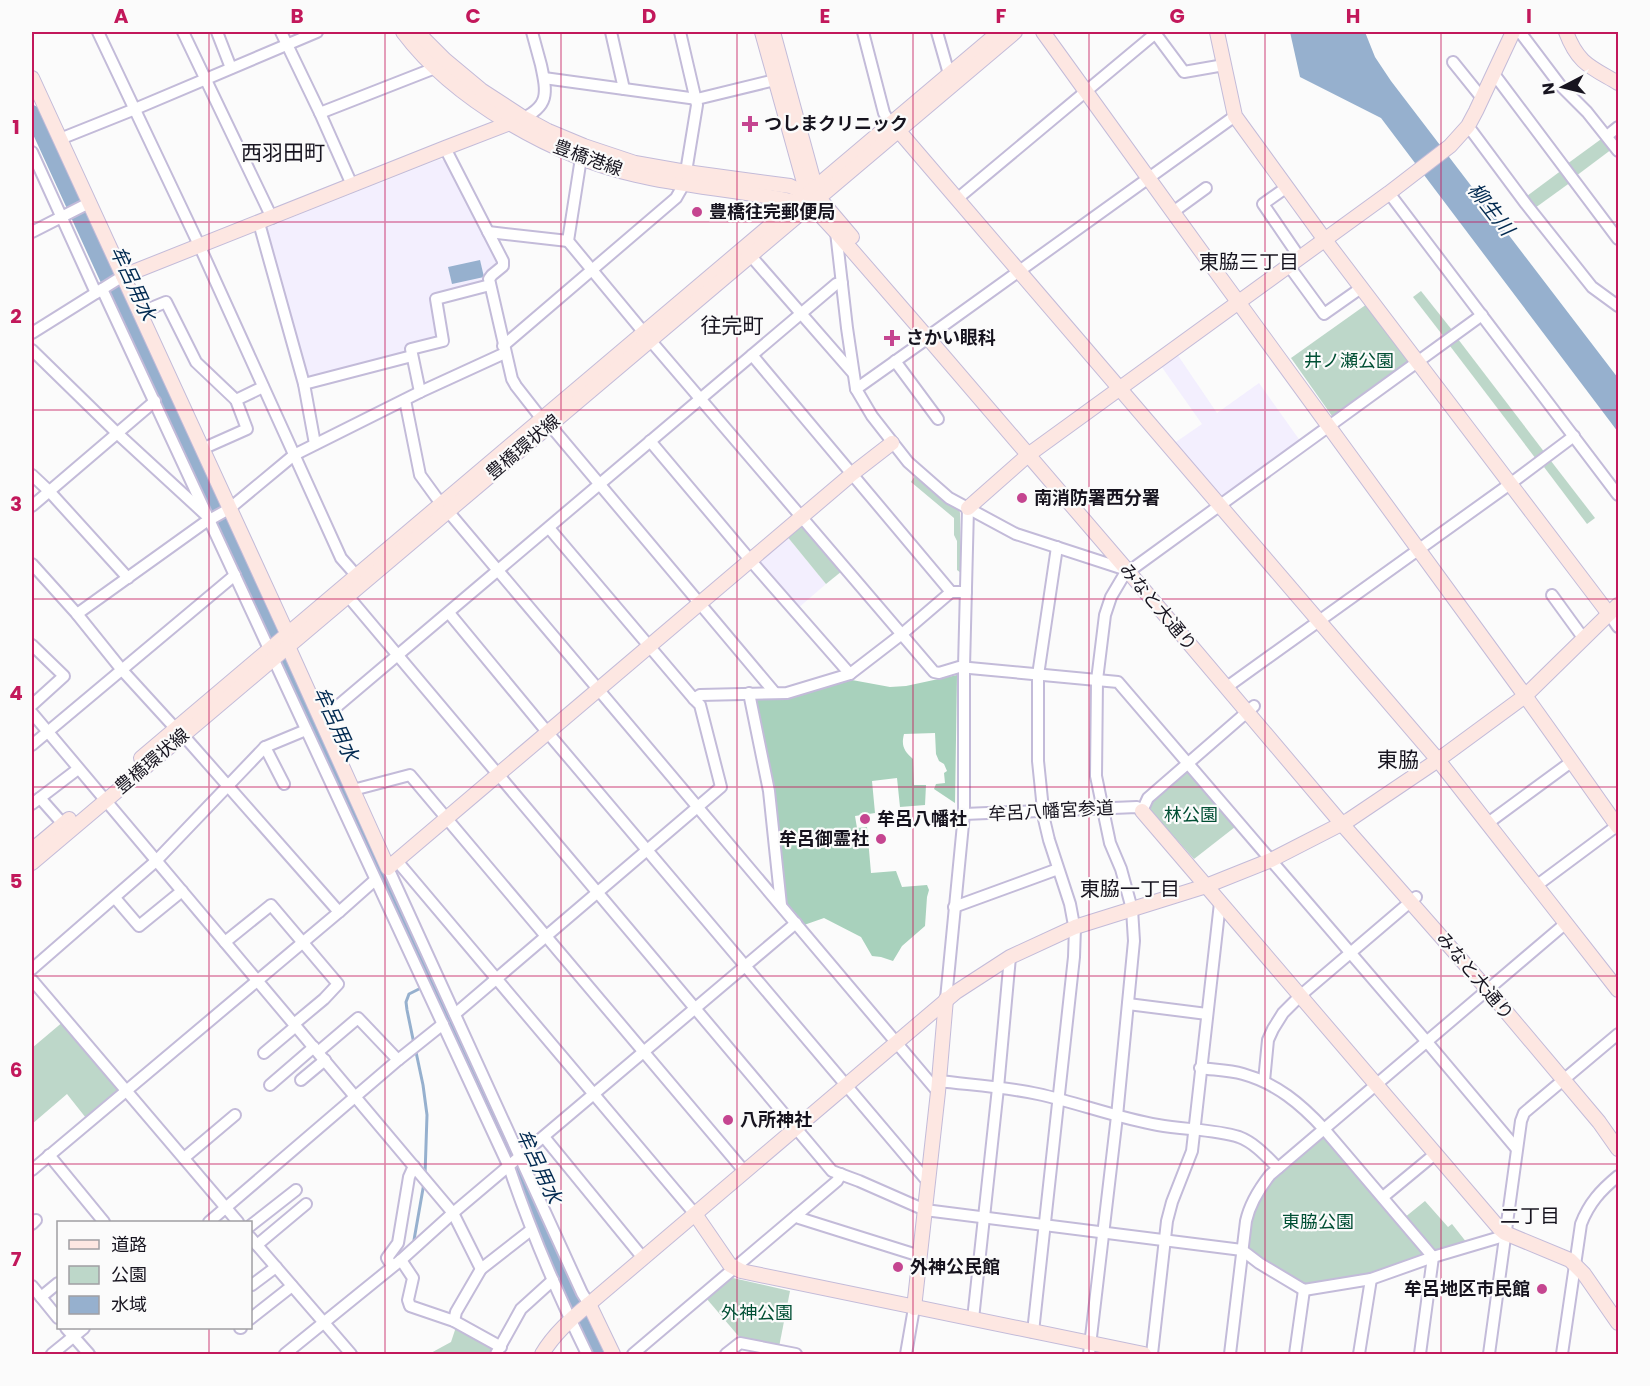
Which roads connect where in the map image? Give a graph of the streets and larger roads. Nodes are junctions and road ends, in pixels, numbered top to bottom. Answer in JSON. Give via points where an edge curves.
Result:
{"nodes":[{"id":1,"x":98,"y":32,"type":"edge"},
{"id":2,"x":183,"y":32,"type":"edge"},
{"id":3,"x":217,"y":32,"type":"edge"},
{"id":4,"x":281,"y":32,"type":"edge"},
{"id":5,"x":317,"y":32,"type":"edge"},
{"id":6,"x":403,"y":32,"type":"edge"},
{"id":7,"x":417,"y":32,"type":"edge"},
{"id":8,"x":532,"y":32,"type":"edge"},
{"id":9,"x":611,"y":32,"type":"edge"},
{"id":10,"x":680,"y":32,"type":"edge"},
{"id":11,"x":762,"y":32,"type":"edge"},
{"id":12,"x":773,"y":32,"type":"edge"},
{"id":13,"x":863,"y":32,"type":"edge"},
{"id":14,"x":937,"y":32,"type":"edge"},
{"id":15,"x":999,"y":32,"type":"edge"},
{"id":16,"x":1015,"y":32,"type":"edge"},
{"id":17,"x":1043,"y":32,"type":"edge"},
{"id":18,"x":1156,"y":32,"type":"edge"},
{"id":19,"x":1217,"y":32,"type":"edge"},
{"id":20,"x":1513,"y":32,"type":"edge"},
{"id":21,"x":1520,"y":32,"type":"edge"},
{"id":22,"x":1566,"y":32,"type":"edge"},
{"id":23,"x":287,"y":44,"type":"junction"},
{"id":24,"x":1454,"y":62,"type":"dead end"},
{"id":25,"x":1224,"y":65,"type":"junction"},
{"id":26,"x":231,"y":68,"type":"junction"},
{"id":27,"x":435,"y":68,"type":"junction"},
{"id":28,"x":949,"y":74,"type":"junction"},
{"id":29,"x":1494,"y":74,"type":"junction"},
{"id":30,"x":32,"y":78,"type":"edge"},
{"id":31,"x":544,"y":78,"type":"junction"},
{"id":32,"x":206,"y":79,"type":"junction"},
{"id":33,"x":775,"y":80,"type":"junction"},
{"id":34,"x":1618,"y":83,"type":"edge"},
{"id":35,"x":624,"y":89,"type":"junction"},
{"id":36,"x":1085,"y":91,"type":"junction"},
{"id":37,"x":1482,"y":98,"type":"junction"},
{"id":38,"x":697,"y":99,"type":"junction"},
{"id":39,"x":135,"y":109,"type":"junction"},
{"id":40,"x":320,"y":113,"type":"junction"},
{"id":41,"x":1235,"y":116,"type":"junction"},
{"id":42,"x":524,"y":118,"type":"junction"},
{"id":43,"x":510,"y":123,"type":"junction"},
{"id":44,"x":1468,"y":126,"type":"junction"},
{"id":45,"x":894,"y":127,"type":"junction"},
{"id":46,"x":1618,"y":127,"type":"edge"},
{"id":47,"x":1607,"y":136,"type":"junction"},
{"id":48,"x":60,"y":139,"type":"junction"},
{"id":49,"x":445,"y":148,"type":"junction"},
{"id":50,"x":1618,"y":151,"type":"edge"},
{"id":51,"x":32,"y":152,"type":"edge"},
{"id":52,"x":581,"y":158,"type":"junction"},
{"id":53,"x":685,"y":178,"type":"junction"},
{"id":54,"x":1148,"y":178,"type":"junction"},
{"id":55,"x":352,"y":185,"type":"junction"},
{"id":56,"x":1287,"y":187,"type":"junction"},
{"id":57,"x":1206,"y":188,"type":"dead end"},
{"id":58,"x":1389,"y":193,"type":"junction"},
{"id":59,"x":809,"y":197,"type":"junction"},
{"id":60,"x":957,"y":199,"type":"junction"},
{"id":61,"x":75,"y":210,"type":"junction"},
{"id":62,"x":1173,"y":212,"type":"junction"},
{"id":63,"x":266,"y":220,"type":"junction"},
{"id":64,"x":32,"y":232,"type":"edge"},
{"id":65,"x":488,"y":232,"type":"junction"},
{"id":66,"x":836,"y":232,"type":"junction"},
{"id":67,"x":1618,"y":239,"type":"edge"},
{"id":68,"x":1325,"y":240,"type":"junction"},
{"id":69,"x":568,"y":241,"type":"junction"},
{"id":70,"x":200,"y":247,"type":"junction"},
{"id":71,"x":750,"y":255,"type":"junction"},
{"id":72,"x":1294,"y":262,"type":"junction"},
{"id":73,"x":591,"y":270,"type":"junction"},
{"id":74,"x":1020,"y":272,"type":"junction"},
{"id":75,"x":842,"y":283,"type":"junction"},
{"id":76,"x":108,"y":285,"type":"junction"},
{"id":77,"x":490,"y":285,"type":"junction"},
{"id":78,"x":1361,"y":288,"type":"junction"},
{"id":79,"x":1240,"y":303,"type":"junction"},
{"id":80,"x":1618,"y":306,"type":"edge"},
{"id":81,"x":139,"y":313,"type":"junction"},
{"id":82,"x":802,"y":314,"type":"junction"},
{"id":83,"x":1482,"y":315,"type":"junction"},
{"id":84,"x":32,"y":333,"type":"edge"},
{"id":85,"x":930,"y":335,"type":"junction"},
{"id":86,"x":646,"y":336,"type":"junction"},
{"id":87,"x":504,"y":349,"type":"junction"},
{"id":88,"x":32,"y":350,"type":"edge"},
{"id":89,"x":412,"y":356,"type":"junction"},
{"id":90,"x":752,"y":356,"type":"junction"},
{"id":91,"x":895,"y":361,"type":"junction"},
{"id":92,"x":1418,"y":362,"type":"junction"},
{"id":93,"x":853,"y":373,"type":"junction"},
{"id":94,"x":304,"y":384,"type":"junction"},
{"id":95,"x":263,"y":387,"type":"junction"},
{"id":96,"x":1119,"y":388,"type":"junction"},
{"id":97,"x":856,"y":389,"type":"junction"},
{"id":98,"x":420,"y":392,"type":"junction"},
{"id":99,"x":701,"y":398,"type":"junction"},
{"id":100,"x":236,"y":400,"type":"junction"},
{"id":101,"x":405,"y":400,"type":"junction"},
{"id":102,"x":155,"y":401,"type":"junction"},
{"id":103,"x":938,"y":419,"type":"dead end"},
{"id":104,"x":545,"y":421,"type":"junction"},
{"id":105,"x":1329,"y":427,"type":"junction"},
{"id":106,"x":118,"y":434,"type":"junction"},
{"id":107,"x":1574,"y":436,"type":"junction"},
{"id":108,"x":650,"y":441,"type":"junction"},
{"id":109,"x":892,"y":443,"type":"junction"},
{"id":110,"x":315,"y":444,"type":"junction"},
{"id":111,"x":202,"y":449,"type":"junction"},
{"id":112,"x":1031,"y":453,"type":"junction"},
{"id":113,"x":294,"y":455,"type":"junction"},
{"id":114,"x":852,"y":474,"type":"junction"},
{"id":115,"x":32,"y":475,"type":"edge"},
{"id":116,"x":600,"y":484,"type":"junction"},
{"id":117,"x":1510,"y":484,"type":"junction"},
{"id":118,"x":49,"y":491,"type":"junction"},
{"id":119,"x":1618,"y":495,"type":"edge"},
{"id":120,"x":32,"y":506,"type":"edge"},
{"id":121,"x":1220,"y":506,"type":"junction"},
{"id":122,"x":445,"y":507,"type":"junction"},
{"id":123,"x":968,"y":508,"type":"junction"},
{"id":124,"x":218,"y":515,"type":"junction"},
{"id":125,"x":801,"y":517,"type":"junction"},
{"id":126,"x":549,"y":528,"type":"junction"},
{"id":127,"x":1057,"y":547,"type":"junction"},
{"id":128,"x":1418,"y":550,"type":"junction"},
{"id":129,"x":751,"y":561,"type":"junction"},
{"id":130,"x":32,"y":564,"type":"edge"},
{"id":131,"x":1131,"y":568,"type":"junction"},
{"id":132,"x":498,"y":571,"type":"junction"},
{"id":133,"x":235,"y":575,"type":"junction"},
{"id":134,"x":356,"y":575,"type":"junction"},
{"id":135,"x":128,"y":578,"type":"junction"},
{"id":136,"x":951,"y":592,"type":"junction"},
{"id":137,"x":966,"y":592,"type":"junction"},
{"id":138,"x":347,"y":595,"type":"junction"},
{"id":139,"x":1552,"y":595,"type":"dead end"},
{"id":140,"x":700,"y":603,"type":"junction"},
{"id":141,"x":1614,"y":610,"type":"edge"},
{"id":142,"x":449,"y":613,"type":"junction"},
{"id":143,"x":77,"y":614,"type":"junction"},
{"id":144,"x":1319,"y":622,"type":"junction"},
{"id":145,"x":1618,"y":627,"type":"edge"},
{"id":146,"x":902,"y":634,"type":"junction"},
{"id":147,"x":1584,"y":639,"type":"junction"},
{"id":148,"x":32,"y":645,"type":"edge"},
{"id":149,"x":278,"y":647,"type":"junction"},
{"id":150,"x":649,"y":647,"type":"junction"},
{"id":151,"x":398,"y":656,"type":"junction"},
{"id":152,"x":964,"y":667,"type":"junction"},
{"id":153,"x":122,"y":670,"type":"junction"},
{"id":154,"x":850,"y":674,"type":"junction"},
{"id":155,"x":1038,"y":675,"type":"junction"},
{"id":156,"x":1097,"y":680,"type":"junction"},
{"id":157,"x":1230,"y":685,"type":"junction"},
{"id":158,"x":598,"y":689,"type":"junction"},
{"id":159,"x":749,"y":693,"type":"junction"},
{"id":160,"x":775,"y":693,"type":"junction"},
{"id":161,"x":1525,"y":696,"type":"junction"},
{"id":162,"x":694,"y":699,"type":"junction"},
{"id":163,"x":32,"y":705,"type":"edge"},
{"id":164,"x":1251,"y":709,"type":"junction"},
{"id":165,"x":32,"y":713,"type":"edge"},
{"id":166,"x":321,"y":720,"type":"junction"},
{"id":167,"x":306,"y":730,"type":"junction"},
{"id":168,"x":48,"y":732,"type":"junction"},
{"id":169,"x":179,"y":732,"type":"junction"},
{"id":170,"x":548,"y":733,"type":"junction"},
{"id":171,"x":32,"y":745,"type":"edge"},
{"id":172,"x":265,"y":747,"type":"junction"},
{"id":173,"x":1438,"y":760,"type":"junction"},
{"id":174,"x":1571,"y":762,"type":"junction"},
{"id":175,"x":1188,"y":763,"type":"junction"},
{"id":176,"x":78,"y":769,"type":"junction"},
{"id":177,"x":499,"y":774,"type":"junction"},
{"id":178,"x":284,"y":783,"type":"dead end"},
{"id":179,"x":226,"y":786,"type":"junction"},
{"id":180,"x":352,"y":790,"type":"junction"},
{"id":181,"x":102,"y":797,"type":"junction"},
{"id":182,"x":36,"y":801,"type":"edge"},
{"id":183,"x":698,"y":807,"type":"junction"},
{"id":184,"x":1101,"y":808,"type":"junction"},
{"id":185,"x":1140,"y":809,"type":"junction"},
{"id":186,"x":1042,"y":811,"type":"junction"},
{"id":187,"x":964,"y":814,"type":"junction"},
{"id":188,"x":57,"y":817,"type":"junction"},
{"id":189,"x":447,"y":818,"type":"junction"},
{"id":190,"x":1346,"y":822,"type":"junction"},
{"id":191,"x":1488,"y":824,"type":"junction"},
{"id":192,"x":1618,"y":826,"type":"edge"},
{"id":193,"x":369,"y":846,"type":"junction"},
{"id":194,"x":647,"y":849,"type":"junction"},
{"id":195,"x":32,"y":850,"type":"edge"},
{"id":196,"x":1271,"y":860,"type":"junction"},
{"id":197,"x":156,"y":861,"type":"junction"},
{"id":198,"x":32,"y":863,"type":"edge"},
{"id":199,"x":392,"y":864,"type":"junction"},
{"id":200,"x":1058,"y":869,"type":"junction"},
{"id":201,"x":375,"y":880,"type":"junction"},
{"id":202,"x":1206,"y":886,"type":"junction"},
{"id":203,"x":1536,"y":886,"type":"junction"},
{"id":204,"x":182,"y":891,"type":"junction"},
{"id":205,"x":596,"y":893,"type":"junction"},
{"id":206,"x":115,"y":898,"type":"junction"},
{"id":207,"x":1414,"y":899,"type":"junction"},
{"id":208,"x":1220,"y":903,"type":"junction"},
{"id":209,"x":781,"y":905,"type":"junction"},
{"id":210,"x":954,"y":908,"type":"junction"},
{"id":211,"x":1132,"y":909,"type":"junction"},
{"id":212,"x":339,"y":912,"type":"junction"},
{"id":213,"x":796,"y":923,"type":"junction"},
{"id":214,"x":1566,"y":923,"type":"junction"},
{"id":215,"x":1075,"y":927,"type":"junction"},
{"id":216,"x":546,"y":936,"type":"junction"},
{"id":217,"x":225,"y":942,"type":"junction"},
{"id":218,"x":303,"y":942,"type":"junction"},
{"id":219,"x":417,"y":950,"type":"junction"},
{"id":220,"x":1351,"y":953,"type":"junction"},
{"id":221,"x":1010,"y":957,"type":"junction"},
{"id":222,"x":746,"y":966,"type":"junction"},
{"id":223,"x":32,"y":969,"type":"edge"},
{"id":224,"x":495,"y":979,"type":"junction"},
{"id":225,"x":32,"y":980,"type":"edge"},
{"id":226,"x":257,"y":980,"type":"junction"},
{"id":227,"x":1490,"y":987,"type":"junction"},
{"id":228,"x":1618,"y":990,"type":"edge"},
{"id":229,"x":1301,"y":995,"type":"junction"},
{"id":230,"x":946,"y":999,"type":"junction"},
{"id":231,"x":1128,"y":1004,"type":"junction"},
{"id":232,"x":696,"y":1009,"type":"junction"},
{"id":233,"x":455,"y":1014,"type":"junction"},
{"id":234,"x":1207,"y":1014,"type":"junction"},
{"id":235,"x":443,"y":1024,"type":"junction"},
{"id":236,"x":295,"y":1025,"type":"junction"},
{"id":237,"x":1618,"y":1034,"type":"edge"},
{"id":238,"x":897,"y":1042,"type":"junction"},
{"id":239,"x":1427,"y":1042,"type":"junction"},
{"id":240,"x":644,"y":1052,"type":"junction"},
{"id":241,"x":264,"y":1053,"type":"dead end"},
{"id":242,"x":319,"y":1053,"type":"junction"},
{"id":243,"x":398,"y":1060,"type":"junction"},
{"id":244,"x":1200,"y":1068,"type":"junction"},
{"id":245,"x":1566,"y":1078,"type":"junction"},
{"id":246,"x":301,"y":1080,"type":"dead end"},
{"id":247,"x":1264,"y":1081,"type":"junction"},
{"id":248,"x":1377,"y":1084,"type":"junction"},
{"id":249,"x":270,"y":1085,"type":"dead end"},
{"id":250,"x":847,"y":1085,"type":"junction"},
{"id":251,"x":938,"y":1086,"type":"junction"},
{"id":252,"x":998,"y":1088,"type":"junction"},
{"id":253,"x":125,"y":1090,"type":"junction"},
{"id":254,"x":593,"y":1095,"type":"junction"},
{"id":255,"x":356,"y":1096,"type":"junction"},
{"id":256,"x":1059,"y":1099,"type":"junction"},
{"id":257,"x":235,"y":1115,"type":"dead end"},
{"id":258,"x":1117,"y":1116,"type":"junction"},
{"id":259,"x":796,"y":1128,"type":"junction"},
{"id":260,"x":1324,"y":1129,"type":"junction"},
{"id":261,"x":1194,"y":1131,"type":"junction"},
{"id":262,"x":1618,"y":1136,"type":"edge"},
{"id":263,"x":544,"y":1137,"type":"junction"},
{"id":264,"x":1516,"y":1148,"type":"junction"},
{"id":265,"x":1618,"y":1149,"type":"edge"},
{"id":266,"x":1435,"y":1154,"type":"junction"},
{"id":267,"x":49,"y":1155,"type":"junction"},
{"id":268,"x":184,"y":1158,"type":"junction"},
{"id":269,"x":515,"y":1162,"type":"junction"},
{"id":270,"x":414,"y":1166,"type":"junction"},
{"id":271,"x":1278,"y":1168,"type":"junction"},
{"id":272,"x":32,"y":1170,"type":"edge"},
{"id":273,"x":745,"y":1172,"type":"junction"},
{"id":274,"x":841,"y":1174,"type":"junction"},
{"id":275,"x":1618,"y":1176,"type":"edge"},
{"id":276,"x":928,"y":1182,"type":"junction"},
{"id":277,"x":296,"y":1191,"type":"dead end"},
{"id":278,"x":1383,"y":1197,"type":"junction"},
{"id":279,"x":306,"y":1204,"type":"dead end"},
{"id":280,"x":226,"y":1208,"type":"junction"},
{"id":281,"x":925,"y":1210,"type":"junction"},
{"id":282,"x":453,"y":1213,"type":"junction"},
{"id":283,"x":695,"y":1214,"type":"junction"},
{"id":284,"x":797,"y":1215,"type":"junction"},
{"id":285,"x":985,"y":1216,"type":"junction"},
{"id":286,"x":103,"y":1221,"type":"edge"},
{"id":287,"x":210,"y":1221,"type":"edge"},
{"id":288,"x":237,"y":1221,"type":"edge"},
{"id":289,"x":252,"y":1224,"type":"edge"},
{"id":290,"x":1045,"y":1224,"type":"junction"},
{"id":291,"x":531,"y":1230,"type":"junction"},
{"id":292,"x":1104,"y":1232,"type":"junction"},
{"id":293,"x":1505,"y":1233,"type":"junction"},
{"id":294,"x":1165,"y":1239,"type":"junction"},
{"id":295,"x":254,"y":1241,"type":"edge"},
{"id":296,"x":1242,"y":1250,"type":"junction"},
{"id":297,"x":920,"y":1256,"type":"junction"},
{"id":298,"x":1433,"y":1257,"type":"junction"},
{"id":299,"x":643,"y":1258,"type":"junction"},
{"id":300,"x":397,"y":1263,"type":"junction"},
{"id":301,"x":1575,"y":1265,"type":"junction"},
{"id":302,"x":276,"y":1267,"type":"junction"},
{"id":303,"x":734,"y":1268,"type":"junction"},
{"id":304,"x":481,"y":1269,"type":"junction"},
{"id":305,"x":1371,"y":1279,"type":"junction"},
{"id":306,"x":553,"y":1280,"type":"junction"},
{"id":307,"x":57,"y":1284,"type":"edge"},
{"id":308,"x":252,"y":1285,"type":"dead end"},
{"id":309,"x":32,"y":1286,"type":"edge"},
{"id":310,"x":292,"y":1286,"type":"junction"},
{"id":311,"x":1304,"y":1290,"type":"junction"},
{"id":312,"x":41,"y":1297,"type":"junction"},
{"id":313,"x":914,"y":1308,"type":"junction"},
{"id":314,"x":579,"y":1312,"type":"junction"},
{"id":315,"x":57,"y":1317,"type":"edge"},
{"id":316,"x":252,"y":1317,"type":"edge"},
{"id":317,"x":973,"y":1319,"type":"junction"},
{"id":318,"x":454,"y":1321,"type":"junction"},
{"id":319,"x":323,"y":1322,"type":"junction"},
{"id":320,"x":1618,"y":1323,"type":"edge"},
{"id":321,"x":70,"y":1332,"type":"edge"},
{"id":322,"x":1033,"y":1332,"type":"junction"},
{"id":323,"x":1090,"y":1349,"type":"edge"},
{"id":324,"x":499,"y":1351,"type":"edge"},
{"id":325,"x":52,"y":1354,"type":"edge"},
{"id":326,"x":89,"y":1354,"type":"edge"},
{"id":327,"x":285,"y":1354,"type":"edge"},
{"id":328,"x":351,"y":1354,"type":"edge"},
{"id":329,"x":542,"y":1354,"type":"edge"},
{"id":330,"x":587,"y":1354,"type":"edge"},
{"id":331,"x":613,"y":1354,"type":"edge"},
{"id":332,"x":633,"y":1354,"type":"edge"},
{"id":333,"x":726,"y":1354,"type":"edge"},
{"id":334,"x":796,"y":1354,"type":"edge"},
{"id":335,"x":906,"y":1354,"type":"edge"},
{"id":336,"x":1144,"y":1354,"type":"edge"},
{"id":337,"x":1152,"y":1354,"type":"edge"},
{"id":338,"x":1230,"y":1354,"type":"edge"},
{"id":339,"x":1295,"y":1354,"type":"edge"},
{"id":340,"x":1359,"y":1354,"type":"edge"},
{"id":341,"x":1420,"y":1354,"type":"edge"},
{"id":342,"x":1489,"y":1354,"type":"edge"},
{"id":343,"x":1562,"y":1354,"type":"edge"}],
"edges":[{"from":1,"to":39,"type":"street"},
{"from":2,"to":32,"type":"street"},
{"from":3,"to":26,"type":"street"},
{"from":4,"to":23,"type":"street"},
{"from":5,"to":23,"type":"street"},
{"from":6,"to":27,"type":"street","name":"豊橋港線"},
{"from":7,"to":42,"type":"street","name":"豊橋港線","via":[[481,90]]},
{"from":8,"to":31,"type":"street"},
{"from":9,"to":35,"type":"street"},
{"from":10,"to":38,"type":"street"},
{"from":11,"to":33,"type":"street","name":"みなと大通り"},
{"from":12,"to":59,"type":"street","name":"みなと大通り"},
{"from":13,"to":45,"type":"street","via":[[884,113]]},
{"from":14,"to":28,"type":"street"},
{"from":15,"to":28,"type":"street","name":"豊橋環状線"},
{"from":16,"to":45,"type":"street","name":"豊橋環状線"},
{"from":17,"to":36,"type":"street"},
{"from":18,"to":25,"type":"street","via":[[1184,72]]},
{"from":18,"to":36,"type":"street"},
{"from":19,"to":25,"type":"street"},
{"from":20,"to":29,"type":"street"},
{"from":21,"to":47,"type":"street","via":[[1560,85]]},
{"from":22,"to":34,"type":"street","via":[[1583,62]]},
{"from":23,"to":26,"type":"street"},
{"from":23,"to":40,"type":"street"},
{"from":24,"to":37,"type":"street"},
{"from":25,"to":41,"type":"street"},
{"from":26,"to":32,"type":"street"},
{"from":27,"to":40,"type":"street"},
{"from":27,"to":43,"type":"street","name":"豊橋港線"},
{"from":28,"to":45,"type":"street","name":"豊橋環状線"},
{"from":29,"to":37,"type":"street"},
{"from":29,"to":67,"type":"street"},
{"from":30,"to":48,"type":"street"},
{"from":31,"to":35,"type":"street"},
{"from":31,"to":42,"type":"street","via":[[545,98]]},
{"from":32,"to":39,"type":"street"},
{"from":32,"to":63,"type":"street"},
{"from":33,"to":38,"type":"street"},
{"from":33,"to":59,"type":"street","name":"みなと大通り"},
{"from":35,"to":38,"type":"street"},
{"from":36,"to":54,"type":"street"},
{"from":36,"to":60,"type":"street"},
{"from":37,"to":44,"type":"street"},
{"from":38,"to":53,"type":"street"},
{"from":39,"to":48,"type":"street"},
{"from":39,"to":70,"type":"street"},
{"from":40,"to":55,"type":"street"},
{"from":41,"to":54,"type":"street"},
{"from":41,"to":56,"type":"street"},
{"from":42,"to":43,"type":"street"},
{"from":42,"to":53,"type":"street","name":"豊橋港線","via":[[584,146]]},
{"from":43,"to":49,"type":"street"},
{"from":43,"to":52,"type":"street","name":"豊橋港線"},
{"from":44,"to":58,"type":"street","via":[[1450,146]]},
{"from":44,"to":80,"type":"street","via":[[1592,287]]},
{"from":45,"to":59,"type":"street","name":"豊橋環状線"},
{"from":45,"to":60,"type":"street"},
{"from":46,"to":47,"type":"street"},
{"from":47,"to":50,"type":"street"},
{"from":48,"to":61,"type":"street"},
{"from":49,"to":55,"type":"street"},
{"from":49,"to":65,"type":"street"},
{"from":51,"to":61,"type":"street"},
{"from":52,"to":53,"type":"street","name":"豊橋港線","via":[[634,175]]},
{"from":52,"to":69,"type":"street"},
{"from":53,"to":59,"type":"street","name":"豊橋港線","via":[[775,198]]},
{"from":53,"to":73,"type":"street","via":[[676,198]]},
{"from":54,"to":62,"type":"street"},
{"from":54,"to":74,"type":"street"},
{"from":55,"to":63,"type":"street"},
{"from":56,"to":68,"type":"street"},
{"from":56,"to":72,"type":"street","via":[[1263,204]]},
{"from":57,"to":62,"type":"street"},
{"from":58,"to":68,"type":"street"},
{"from":58,"to":83,"type":"street"},
{"from":59,"to":66,"type":"street","name":"みなと大通り"},
{"from":59,"to":71,"type":"street","name":"豊橋環状線"},
{"from":59,"to":85,"type":"street","name":"みなと大通り"},
{"from":59,"to":86,"type":"street","name":"豊橋環状線"},
{"from":60,"to":74,"type":"street"},
{"from":61,"to":64,"type":"street"},
{"from":61,"to":76,"type":"street"},
{"from":61,"to":76,"type":"street"},
{"from":62,"to":79,"type":"street"},
{"from":63,"to":70,"type":"street"},
{"from":63,"to":94,"type":"street"},
{"from":65,"to":69,"type":"street"},
{"from":65,"to":77,"type":"street","via":[[503,261],[503,266],[489,279]]},
{"from":66,"to":75,"type":"street"},
{"from":66,"to":85,"type":"street","name":"みなと大通り"},
{"from":68,"to":72,"type":"street"},
{"from":68,"to":78,"type":"street"},
{"from":69,"to":73,"type":"street"},
{"from":70,"to":76,"type":"street"},
{"from":70,"to":95,"type":"street"},
{"from":71,"to":82,"type":"street"},
{"from":71,"to":86,"type":"street","name":"豊橋環状線"},
{"from":72,"to":78,"type":"street","via":[[1324,314]]},
{"from":72,"to":79,"type":"street"},
{"from":73,"to":86,"type":"street"},
{"from":73,"to":87,"type":"street"},
{"from":74,"to":85,"type":"street"},
{"from":74,"to":96,"type":"street"},
{"from":75,"to":82,"type":"street"},
{"from":75,"to":93,"type":"street"},
{"from":76,"to":81,"type":"street"},
{"from":76,"to":84,"type":"street"},
{"from":76,"to":102,"type":"street"},
{"from":77,"to":87,"type":"street"},
{"from":77,"to":89,"type":"street","via":[[436,299],[444,341],[411,349]]},
{"from":78,"to":92,"type":"street"},
{"from":79,"to":96,"type":"street"},
{"from":79,"to":105,"type":"street"},
{"from":81,"to":100,"type":"street","via":[[166,302],[196,362]]},
{"from":81,"to":111,"type":"street"},
{"from":82,"to":90,"type":"street"},
{"from":82,"to":93,"type":"street"},
{"from":83,"to":92,"type":"street"},
{"from":83,"to":107,"type":"street"},
{"from":85,"to":91,"type":"street"},
{"from":85,"to":112,"type":"street","name":"みなと大通り"},
{"from":86,"to":99,"type":"street"},
{"from":86,"to":104,"type":"street","name":"豊橋環状線"},
{"from":87,"to":98,"type":"street"},
{"from":87,"to":104,"type":"street","via":[[512,379]]},
{"from":88,"to":106,"type":"street"},
{"from":89,"to":94,"type":"street"},
{"from":89,"to":98,"type":"street"},
{"from":90,"to":99,"type":"street"},
{"from":90,"to":114,"type":"street"},
{"from":91,"to":97,"type":"street"},
{"from":91,"to":103,"type":"street"},
{"from":92,"to":105,"type":"street"},
{"from":92,"to":117,"type":"street"},
{"from":93,"to":97,"type":"street"},
{"from":94,"to":110,"type":"street"},
{"from":95,"to":100,"type":"street"},
{"from":95,"to":113,"type":"street"},
{"from":96,"to":112,"type":"street"},
{"from":96,"to":121,"type":"street"},
{"from":97,"to":109,"type":"street"},
{"from":98,"to":101,"type":"street"},
{"from":99,"to":108,"type":"street"},
{"from":99,"to":125,"type":"street"},
{"from":100,"to":111,"type":"street","via":[[247,429]]},
{"from":101,"to":110,"type":"street"},
{"from":101,"to":122,"type":"street","via":[[420,475]]},
{"from":102,"to":106,"type":"street"},
{"from":102,"to":124,"type":"street"},
{"from":104,"to":116,"type":"street"},
{"from":104,"to":122,"type":"street","name":"豊橋環状線"},
{"from":105,"to":121,"type":"street"},
{"from":105,"to":128,"type":"street"},
{"from":106,"to":118,"type":"street"},
{"from":106,"to":124,"type":"street"},
{"from":107,"to":117,"type":"street"},
{"from":107,"to":119,"type":"street"},
{"from":108,"to":116,"type":"street"},
{"from":108,"to":129,"type":"street"},
{"from":109,"to":114,"type":"street"},
{"from":109,"to":123,"type":"street","via":[[930,482]]},
{"from":110,"to":113,"type":"street"},
{"from":111,"to":124,"type":"street"},
{"from":112,"to":123,"type":"street"},
{"from":112,"to":131,"type":"street","name":"みなと大通り"},
{"from":113,"to":124,"type":"street"},
{"from":113,"to":134,"type":"street","via":[[341,558]]},
{"from":114,"to":125,"type":"street"},
{"from":114,"to":136,"type":"street"},
{"from":115,"to":118,"type":"street"},
{"from":116,"to":126,"type":"street"},
{"from":116,"to":140,"type":"street"},
{"from":117,"to":128,"type":"street"},
{"from":117,"to":141,"type":"street"},
{"from":118,"to":120,"type":"street"},
{"from":118,"to":135,"type":"street"},
{"from":121,"to":131,"type":"street"},
{"from":121,"to":144,"type":"street"},
{"from":122,"to":132,"type":"street"},
{"from":122,"to":134,"type":"street","name":"豊橋環状線"},
{"from":122,"to":138,"type":"street","name":"豊橋環状線"},
{"from":123,"to":127,"type":"street","via":[[1016,534]]},
{"from":123,"to":137,"type":"street"},
{"from":124,"to":133,"type":"street"},
{"from":124,"to":135,"type":"street"},
{"from":124,"to":149,"type":"street"},
{"from":125,"to":129,"type":"street"},
{"from":125,"to":146,"type":"street"},
{"from":126,"to":132,"type":"street"},
{"from":126,"to":150,"type":"street"},
{"from":127,"to":131,"type":"street"},
{"from":127,"to":155,"type":"street"},
{"from":128,"to":144,"type":"street"},
{"from":128,"to":161,"type":"street"},
{"from":129,"to":140,"type":"street"},
{"from":129,"to":154,"type":"street"},
{"from":130,"to":143,"type":"street"},
{"from":131,"to":156,"type":"street","via":[[1111,597]]},
{"from":131,"to":157,"type":"street","name":"みなと大通り"},
{"from":132,"to":142,"type":"street"},
{"from":132,"to":158,"type":"street"},
{"from":133,"to":149,"type":"street"},
{"from":133,"to":153,"type":"street"},
{"from":134,"to":149,"type":"street","name":"豊橋環状線"},
{"from":135,"to":143,"type":"street"},
{"from":136,"to":137,"type":"street"},
{"from":136,"to":146,"type":"street"},
{"from":137,"to":152,"type":"street"},
{"from":138,"to":149,"type":"street","name":"豊橋環状線"},
{"from":138,"to":151,"type":"street"},
{"from":139,"to":147,"type":"street"},
{"from":140,"to":150,"type":"street"},
{"from":140,"to":160,"type":"street"},
{"from":141,"to":145,"type":"street"},
{"from":141,"to":147,"type":"street"},
{"from":142,"to":151,"type":"street"},
{"from":142,"to":170,"type":"street"},
{"from":143,"to":153,"type":"street"},
{"from":144,"to":157,"type":"street"},
{"from":144,"to":173,"type":"street"},
{"from":146,"to":152,"type":"street","via":[[934,672]]},
{"from":146,"to":154,"type":"street"},
{"from":147,"to":161,"type":"street"},
{"from":148,"to":163,"type":"street","via":[[64,676]]},
{"from":149,"to":166,"type":"street"},
{"from":149,"to":167,"type":"street"},
{"from":149,"to":169,"type":"street","name":"豊橋環状線"},
{"from":150,"to":158,"type":"street"},
{"from":150,"to":162,"type":"street"},
{"from":151,"to":166,"type":"street"},
{"from":151,"to":177,"type":"street"},
{"from":152,"to":155,"type":"street"},
{"from":152,"to":187,"type":"street"},
{"from":153,"to":168,"type":"street"},
{"from":153,"to":169,"type":"street"},
{"from":154,"to":160,"type":"street"},
{"from":155,"to":156,"type":"street"},
{"from":155,"to":186,"type":"street"},
{"from":156,"to":175,"type":"street","via":[[1118,682]]},
{"from":156,"to":184,"type":"street","via":[[1096,776]]},
{"from":157,"to":164,"type":"street","name":"みなと大通り"},
{"from":158,"to":170,"type":"street"},
{"from":158,"to":183,"type":"street"},
{"from":159,"to":160,"type":"street"},
{"from":159,"to":162,"type":"street","via":[[700,695]]},
{"from":159,"to":209,"type":"street","via":[[769,791]]},
{"from":161,"to":173,"type":"street"},
{"from":161,"to":174,"type":"street"},
{"from":162,"to":183,"type":"street","via":[[700,705],[721,787]]},
{"from":164,"to":175,"type":"street"},
{"from":164,"to":190,"type":"street","name":"みなと大通り"},
{"from":165,"to":168,"type":"street"},
{"from":166,"to":180,"type":"street"},
{"from":167,"to":172,"type":"street"},
{"from":167,"to":193,"type":"street"},
{"from":168,"to":171,"type":"street"},
{"from":168,"to":176,"type":"street"},
{"from":169,"to":179,"type":"street"},
{"from":169,"to":181,"type":"street","name":"豊橋環状線"},
{"from":170,"to":177,"type":"street"},
{"from":170,"to":194,"type":"street"},
{"from":172,"to":178,"type":"street"},
{"from":172,"to":179,"type":"street"},
{"from":173,"to":190,"type":"street"},
{"from":173,"to":191,"type":"street"},
{"from":174,"to":191,"type":"street"},
{"from":174,"to":192,"type":"street"},
{"from":175,"to":185,"type":"street"},
{"from":175,"to":196,"type":"street"},
{"from":176,"to":181,"type":"street"},
{"from":176,"to":182,"type":"street"},
{"from":177,"to":189,"type":"street"},
{"from":177,"to":205,"type":"street"},
{"from":179,"to":197,"type":"street"},
{"from":179,"to":212,"type":"street"},
{"from":180,"to":189,"type":"street","via":[[410,775]]},
{"from":180,"to":193,"type":"street"},
{"from":181,"to":188,"type":"street","name":"豊橋環状線"},
{"from":181,"to":197,"type":"street"},
{"from":181,"to":198,"type":"street","name":"豊橋環状線"},
{"from":182,"to":188,"type":"street"},
{"from":183,"to":194,"type":"street"},
{"from":183,"to":209,"type":"street"},
{"from":184,"to":185,"type":"street","name":"牟呂八幡宮参道"},
{"from":184,"to":186,"type":"street","name":"牟呂八幡宮参道"},
{"from":184,"to":211,"type":"street"},
{"from":185,"to":202,"type":"street"},
{"from":186,"to":187,"type":"street","name":"牟呂八幡宮参道"},
{"from":186,"to":200,"type":"street"},
{"from":187,"to":210,"type":"street"},
{"from":188,"to":195,"type":"street","name":"豊橋環状線"},
{"from":189,"to":199,"type":"street"},
{"from":189,"to":216,"type":"street"},
{"from":190,"to":196,"type":"street"},
{"from":190,"to":207,"type":"street","name":"みなと大通り"},
{"from":191,"to":203,"type":"street"},
{"from":192,"to":203,"type":"street"},
{"from":193,"to":199,"type":"street"},
{"from":193,"to":201,"type":"street"},
{"from":194,"to":205,"type":"street"},
{"from":194,"to":222,"type":"street"},
{"from":196,"to":202,"type":"street"},
{"from":196,"to":220,"type":"street"},
{"from":197,"to":204,"type":"street"},
{"from":197,"to":206,"type":"street"},
{"from":199,"to":219,"type":"street"},
{"from":199,"to":224,"type":"street"},
{"from":200,"to":210,"type":"street"},
{"from":200,"to":215,"type":"street"},
{"from":201,"to":212,"type":"street"},
{"from":201,"to":219,"type":"street"},
{"from":202,"to":208,"type":"street"},
{"from":202,"to":211,"type":"street"},
{"from":203,"to":214,"type":"street"},
{"from":204,"to":206,"type":"street","via":[[139,926]]},
{"from":204,"to":217,"type":"street"},
{"from":205,"to":216,"type":"street"},
{"from":205,"to":232,"type":"street"},
{"from":206,"to":223,"type":"street"},
{"from":207,"to":220,"type":"street"},
{"from":207,"to":227,"type":"street","name":"みなと大通り"},
{"from":208,"to":229,"type":"street"},
{"from":208,"to":234,"type":"street"},
{"from":209,"to":213,"type":"street"},
{"from":210,"to":230,"type":"street"},
{"from":211,"to":215,"type":"street"},
{"from":211,"to":231,"type":"street","via":[[1134,941]]},
{"from":212,"to":218,"type":"street"},
{"from":213,"to":222,"type":"street"},
{"from":213,"to":238,"type":"street"},
{"from":214,"to":227,"type":"street"},
{"from":214,"to":228,"type":"street"},
{"from":215,"to":221,"type":"street"},
{"from":215,"to":256,"type":"street"},
{"from":216,"to":224,"type":"street"},
{"from":216,"to":240,"type":"street"},
{"from":217,"to":218,"type":"street","via":[[271,905]]},
{"from":217,"to":226,"type":"street"},
{"from":218,"to":226,"type":"street"},
{"from":218,"to":236,"type":"street","via":[[338,984]]},
{"from":219,"to":233,"type":"street"},
{"from":219,"to":235,"type":"street"},
{"from":220,"to":229,"type":"street"},
{"from":220,"to":239,"type":"street"},
{"from":221,"to":230,"type":"street"},
{"from":221,"to":252,"type":"street"},
{"from":222,"to":232,"type":"street"},
{"from":222,"to":250,"type":"street"},
{"from":224,"to":233,"type":"street"},
{"from":224,"to":254,"type":"street"},
{"from":225,"to":253,"type":"street"},
{"from":226,"to":236,"type":"street"},
{"from":226,"to":253,"type":"street"},
{"from":227,"to":239,"type":"street"},
{"from":227,"to":245,"type":"street","name":"みなと大通り"},
{"from":229,"to":247,"type":"street","via":[[1273,1029],[1266,1048]]},
{"from":229,"to":248,"type":"street"},
{"from":230,"to":238,"type":"street"},
{"from":230,"to":251,"type":"street"},
{"from":231,"to":234,"type":"street"},
{"from":231,"to":258,"type":"street"},
{"from":232,"to":240,"type":"street"},
{"from":232,"to":259,"type":"street"},
{"from":233,"to":269,"type":"street"},
{"from":234,"to":244,"type":"street"},
{"from":235,"to":243,"type":"street"},
{"from":235,"to":269,"type":"street"},
{"from":236,"to":241,"type":"street"},
{"from":236,"to":242,"type":"street"},
{"from":237,"to":245,"type":"street"},
{"from":238,"to":250,"type":"street"},
{"from":238,"to":251,"type":"street"},
{"from":239,"to":248,"type":"street"},
{"from":239,"to":264,"type":"street"},
{"from":240,"to":254,"type":"street"},
{"from":240,"to":273,"type":"street"},
{"from":242,"to":243,"type":"street","via":[[358,1018]]},
{"from":242,"to":246,"type":"street"},
{"from":242,"to":249,"type":"street"},
{"from":242,"to":255,"type":"street"},
{"from":243,"to":255,"type":"street"},
{"from":244,"to":247,"type":"street"},
{"from":244,"to":261,"type":"street"},
{"from":245,"to":262,"type":"street","name":"みなと大通り","via":[[1599,1109]]},
{"from":245,"to":264,"type":"street","via":[[1524,1113]]},
{"from":245,"to":265,"type":"street","name":"みなと大通り"},
{"from":247,"to":260,"type":"street","via":[[1289,1095]]},
{"from":248,"to":260,"type":"street"},
{"from":248,"to":266,"type":"street"},
{"from":250,"to":259,"type":"street"},
{"from":250,"to":276,"type":"street"},
{"from":251,"to":252,"type":"street"},
{"from":251,"to":276,"type":"street"},
{"from":252,"to":256,"type":"street"},
{"from":252,"to":285,"type":"street"},
{"from":253,"to":267,"type":"street"},
{"from":253,"to":268,"type":"street"},
{"from":254,"to":263,"type":"street"},
{"from":254,"to":283,"type":"street"},
{"from":255,"to":270,"type":"street"},
{"from":255,"to":280,"type":"street"},
{"from":256,"to":258,"type":"street"},
{"from":256,"to":290,"type":"street"},
{"from":257,"to":268,"type":"street"},
{"from":258,"to":261,"type":"street"},
{"from":258,"to":292,"type":"street"},
{"from":259,"to":273,"type":"street"},
{"from":259,"to":274,"type":"street","via":[[832,1171]]},
{"from":260,"to":271,"type":"street"},
{"from":260,"to":278,"type":"street"},
{"from":261,"to":271,"type":"street","via":[[1239,1137]]},
{"from":261,"to":294,"type":"street","via":[[1192,1151],[1172,1202]]},
{"from":263,"to":269,"type":"street"},
{"from":263,"to":299,"type":"street"},
{"from":264,"to":293,"type":"street"},
{"from":266,"to":278,"type":"street"},
{"from":266,"to":293,"type":"street"},
{"from":267,"to":272,"type":"street"},
{"from":267,"to":286,"type":"street"},
{"from":268,"to":280,"type":"street"},
{"from":269,"to":282,"type":"street"},
{"from":269,"to":291,"type":"street"},
{"from":269,"to":314,"type":"street","via":[[582,1293]]},
{"from":270,"to":282,"type":"street"},
{"from":270,"to":300,"type":"street","via":[[398,1243],[387,1258]]},
{"from":271,"to":296,"type":"street","via":[[1260,1188],[1248,1210]]},
{"from":273,"to":283,"type":"street"},
{"from":274,"to":281,"type":"street"},
{"from":274,"to":284,"type":"street"},
{"from":275,"to":301,"type":"street","via":[[1585,1211]]},
{"from":276,"to":281,"type":"street"},
{"from":277,"to":289,"type":"street"},
{"from":278,"to":298,"type":"street"},
{"from":279,"to":295,"type":"street"},
{"from":280,"to":287,"type":"street"},
{"from":280,"to":288,"type":"street"},
{"from":281,"to":285,"type":"street"},
{"from":281,"to":297,"type":"street"},
{"from":282,"to":300,"type":"street"},
{"from":282,"to":304,"type":"street"},
{"from":283,"to":299,"type":"street"},
{"from":283,"to":303,"type":"street"},
{"from":284,"to":297,"type":"street"},
{"from":284,"to":303,"type":"street"},
{"from":285,"to":290,"type":"street"},
{"from":285,"to":317,"type":"street"},
{"from":290,"to":292,"type":"street"},
{"from":290,"to":322,"type":"street"},
{"from":291,"to":304,"type":"street"},
{"from":291,"to":306,"type":"street"},
{"from":292,"to":294,"type":"street"},
{"from":292,"to":323,"type":"street"},
{"from":293,"to":298,"type":"street"},
{"from":293,"to":301,"type":"street"},
{"from":293,"to":342,"type":"street"},
{"from":294,"to":296,"type":"street"},
{"from":294,"to":337,"type":"street"},
{"from":295,"to":302,"type":"street"},
{"from":296,"to":311,"type":"street"},
{"from":296,"to":338,"type":"street"},
{"from":297,"to":313,"type":"street"},
{"from":298,"to":305,"type":"street"},
{"from":298,"to":341,"type":"street"},
{"from":299,"to":314,"type":"street"},
{"from":300,"to":318,"type":"street","via":[[413,1278],[410,1306]]},
{"from":300,"to":319,"type":"street"},
{"from":301,"to":320,"type":"street"},
{"from":301,"to":343,"type":"street"},
{"from":302,"to":308,"type":"street"},
{"from":302,"to":310,"type":"street"},
{"from":303,"to":313,"type":"street"},
{"from":303,"to":332,"type":"street"},
{"from":304,"to":318,"type":"street"},
{"from":305,"to":311,"type":"street"},
{"from":305,"to":340,"type":"street"},
{"from":306,"to":314,"type":"street"},
{"from":306,"to":324,"type":"street","via":[[521,1309]]},
{"from":307,"to":312,"type":"street"},
{"from":309,"to":312,"type":"street"},
{"from":310,"to":316,"type":"street"},
{"from":310,"to":319,"type":"street"},
{"from":311,"to":339,"type":"street"},
{"from":312,"to":315,"type":"street"},
{"from":313,"to":317,"type":"street"},
{"from":313,"to":335,"type":"street"},
{"from":314,"to":329,"type":"street"},
{"from":314,"to":330,"type":"street"},
{"from":314,"to":331,"type":"street"},
{"from":317,"to":322,"type":"street"},
{"from":318,"to":324,"type":"street"},
{"from":319,"to":327,"type":"street"},
{"from":319,"to":328,"type":"street"},
{"from":321,"to":325,"type":"street"},
{"from":321,"to":326,"type":"street"},
{"from":322,"to":323,"type":"street"},
{"from":323,"to":336,"type":"street"},
{"from":333,"to":334,"type":"street","via":[[740,1343]]}]}
